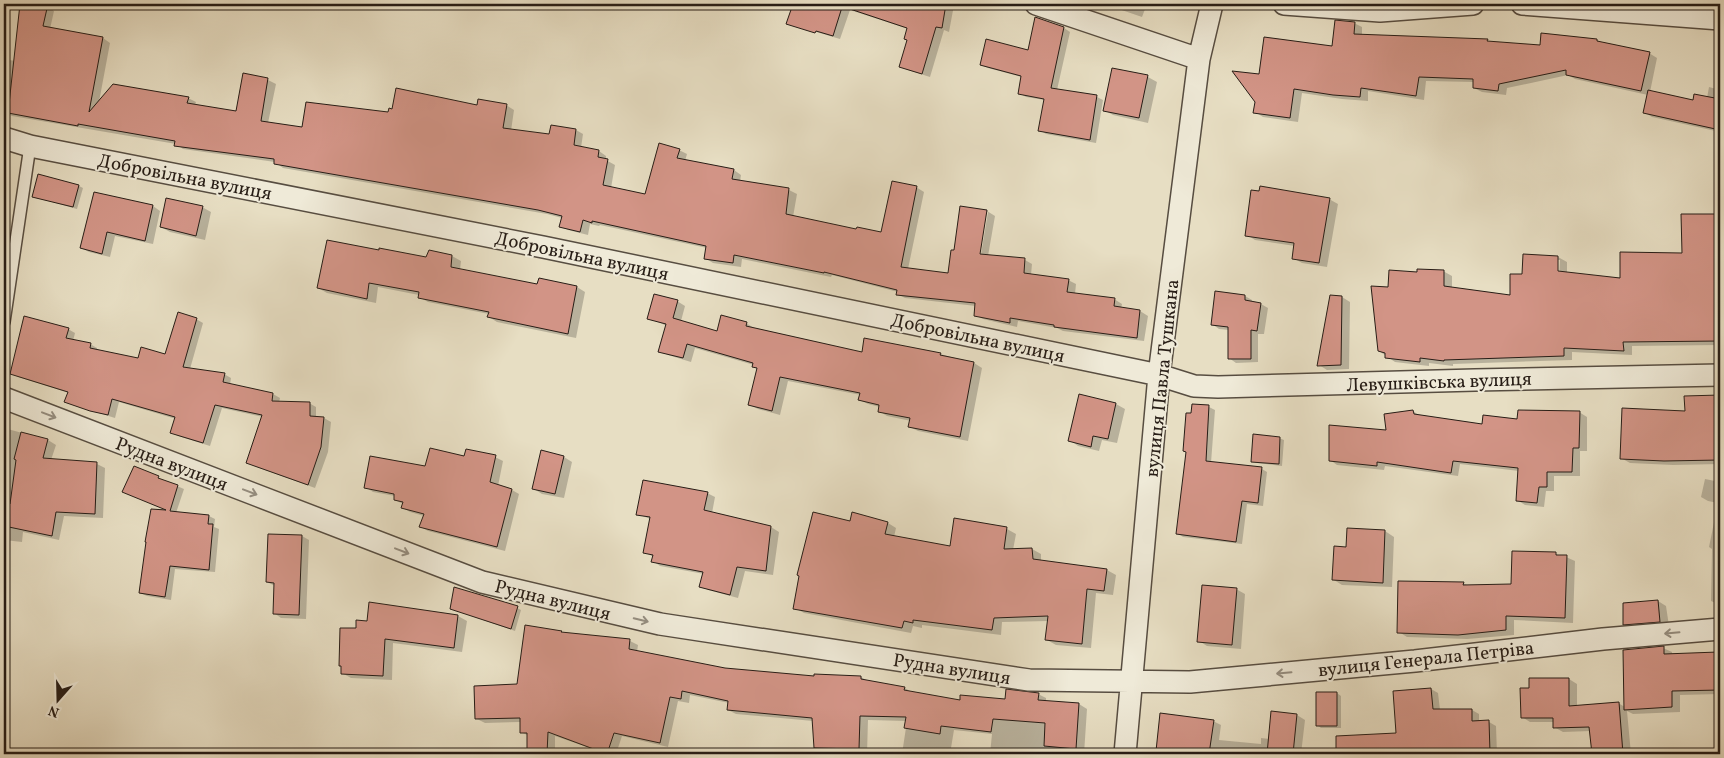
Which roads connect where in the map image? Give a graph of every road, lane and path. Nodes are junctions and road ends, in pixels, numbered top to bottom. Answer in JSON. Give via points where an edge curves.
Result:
{"nodes":[{"id":1,"x":1036,"y":4,"type":"edge"},
{"id":2,"x":1212,"y":4,"type":"edge"},
{"id":3,"x":1284,"y":4,"type":"edge"},
{"id":4,"x":1473,"y":4,"type":"edge"},
{"id":5,"x":1522,"y":4,"type":"edge"},
{"id":6,"x":1720,"y":19,"type":"edge"},
{"id":7,"x":1199,"y":59,"type":"junction"},
{"id":8,"x":4,"y":138,"type":"edge"},
{"id":9,"x":30,"y":146,"type":"junction"},
{"id":10,"x":4,"y":322,"type":"edge"},
{"id":11,"x":1159,"y":375,"type":"junction"},
{"id":12,"x":1720,"y":375,"type":"edge"},
{"id":13,"x":4,"y":398,"type":"edge"},
{"id":14,"x":1720,"y":629,"type":"edge"},
{"id":15,"x":1132,"y":681,"type":"junction"},
{"id":16,"x":1125,"y":754,"type":"edge"}],
"edges":[{"from":1,"to":7,"type":"street"},
{"from":2,"to":7,"type":"street","name":"вулиця Павла Тушкана"},
{"from":3,"to":4,"type":"street","via":[[1380,11]]},
{"from":5,"to":6,"type":"street"},
{"from":7,"to":11,"type":"street","name":"вулиця Павла Тушкана"},
{"from":8,"to":9,"type":"street","name":"Добровільна вулиця"},
{"from":9,"to":10,"type":"lane"},
{"from":9,"to":11,"type":"street","name":"Добровільна вулиця","via":[[543,247]]},
{"from":11,"to":12,"type":"street","name":"Левушківська вулиця","via":[[1194,386],[1218,388]]},
{"from":11,"to":15,"type":"street","name":"вулиця Павла Тушкана"},
{"from":13,"to":15,"type":"street","name":"Рудна вулиця","one_way":true,"via":[[482,582],[660,624],[1029,680]]},
{"from":14,"to":15,"type":"street","name":"вулиця Генерала Петріва","one_way":true,"via":[[1190,682]]},
{"from":15,"to":16,"type":"street","name":"вулиця Павла Тушкана"}]}
